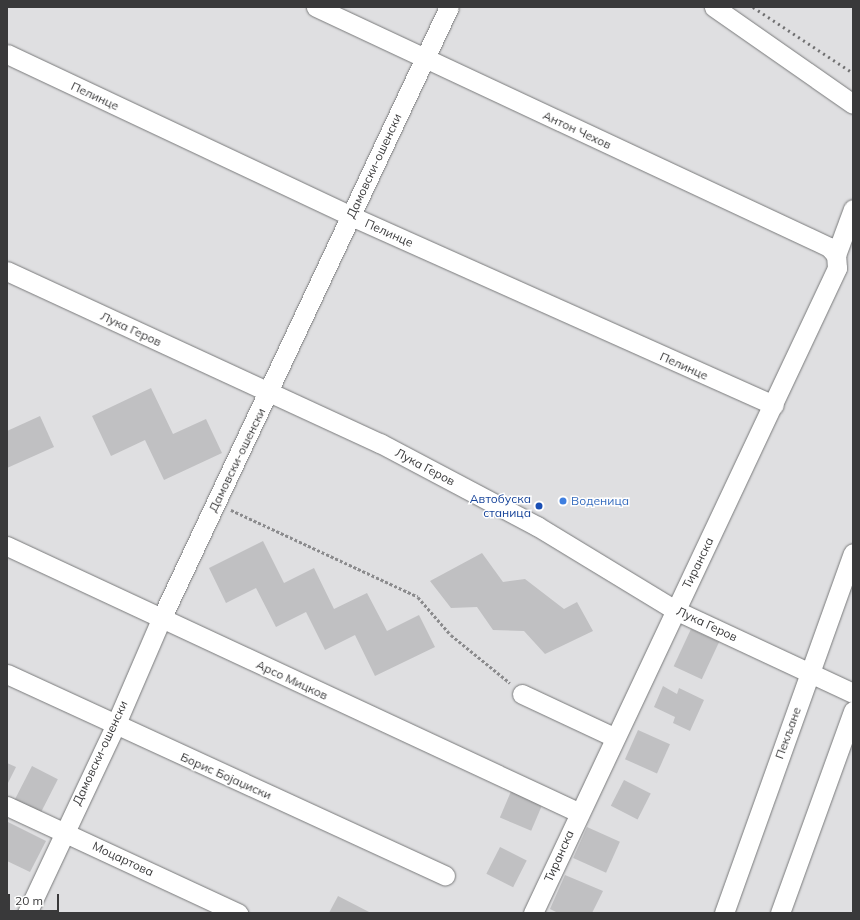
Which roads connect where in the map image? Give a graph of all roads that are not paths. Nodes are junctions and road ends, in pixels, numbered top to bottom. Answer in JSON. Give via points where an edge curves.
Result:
{"nodes":[{"id":1,"x":316,"y":7,"type":"edge"},
{"id":2,"x":449,"y":7,"type":"edge"},
{"id":3,"x":714,"y":7,"type":"edge"},
{"id":4,"x":7,"y":54,"type":"edge"},
{"id":5,"x":425,"y":59,"type":"junction"},
{"id":6,"x":853,"y":104,"type":"edge"},
{"id":7,"x":853,"y":209,"type":"edge"},
{"id":8,"x":351,"y":216,"type":"junction"},
{"id":9,"x":836,"y":255,"type":"junction"},
{"id":10,"x":7,"y":271,"type":"edge"},
{"id":11,"x":269,"y":393,"type":"junction"},
{"id":12,"x":774,"y":405,"type":"junction"},
{"id":13,"x":7,"y":546,"type":"edge"},
{"id":14,"x":853,"y":553,"type":"edge"},
{"id":15,"x":675,"y":610,"type":"junction"},
{"id":16,"x":161,"y":619,"type":"junction"},
{"id":17,"x":810,"y":673,"type":"junction"},
{"id":18,"x":7,"y":674,"type":"edge"},
{"id":19,"x":853,"y":693,"type":"edge"},
{"id":20,"x":522,"y":694,"type":"road end"},
{"id":21,"x":853,"y":711,"type":"edge"},
{"id":22,"x":115,"y":726,"type":"junction"},
{"id":23,"x":614,"y":736,"type":"junction"},
{"id":24,"x":7,"y":806,"type":"edge"},
{"id":25,"x":578,"y":812,"type":"junction"},
{"id":26,"x":63,"y":832,"type":"junction"},
{"id":27,"x":445,"y":875,"type":"dead end"},
{"id":28,"x":27,"y":913,"type":"edge"},
{"id":29,"x":238,"y":913,"type":"edge"},
{"id":30,"x":533,"y":913,"type":"edge"},
{"id":31,"x":724,"y":913,"type":"edge"},
{"id":32,"x":780,"y":913,"type":"edge"}],
"edges":[{"from":1,"to":5,"type":"street","name":"Антон Чехов"},
{"from":2,"to":5,"type":"street","name":"Дамовски-ошенски"},
{"from":3,"to":6,"type":"street"},
{"from":4,"to":8,"type":"street","name":"Пелинце"},
{"from":5,"to":8,"type":"street","name":"Дамовски-ошенски"},
{"from":5,"to":9,"type":"street","name":"Антон Чехов","via":[[828,247]]},
{"from":7,"to":9,"type":"street","name":"Тиранска"},
{"from":8,"to":11,"type":"street","name":"Дамовски-ошенски"},
{"from":8,"to":12,"type":"street","name":"Пелинце"},
{"from":9,"to":12,"type":"street","name":"Тиранска","via":[[837,268]]},
{"from":10,"to":11,"type":"street","name":"Лука Геров"},
{"from":11,"to":15,"type":"street","name":"Лука Геров","via":[[380,443],[488,499]]},
{"from":11,"to":16,"type":"street","name":"Дамовски-ошенски"},
{"from":12,"to":15,"type":"street","name":"Тиранска"},
{"from":13,"to":16,"type":"street","name":"Арсо Мицков"},
{"from":14,"to":17,"type":"street","name":"Пекљане"},
{"from":15,"to":17,"type":"street","name":"Лука Геров"},
{"from":15,"to":23,"type":"street","name":"Тиранска"},
{"from":16,"to":22,"type":"street","name":"Дамовски-ошенски"},
{"from":16,"to":25,"type":"street","name":"Арсо Мицков"},
{"from":17,"to":19,"type":"street","name":"Лука Геров"},
{"from":17,"to":31,"type":"street","name":"Пекљане"},
{"from":18,"to":22,"type":"street","name":"Борис Бојаџиски"},
{"from":20,"to":23,"type":"street"},
{"from":21,"to":32,"type":"street"},
{"from":22,"to":26,"type":"street","name":"Дамовски-ошенски"},
{"from":22,"to":27,"type":"street","name":"Борис Бојаџиски"},
{"from":23,"to":25,"type":"street","name":"Тиранска"},
{"from":24,"to":26,"type":"street","name":"Моцартова"},
{"from":25,"to":30,"type":"street","name":"Тиранска"},
{"from":26,"to":28,"type":"street","name":"Дамовски-ошенски"},
{"from":26,"to":29,"type":"street","name":"Моцартова"}]}
